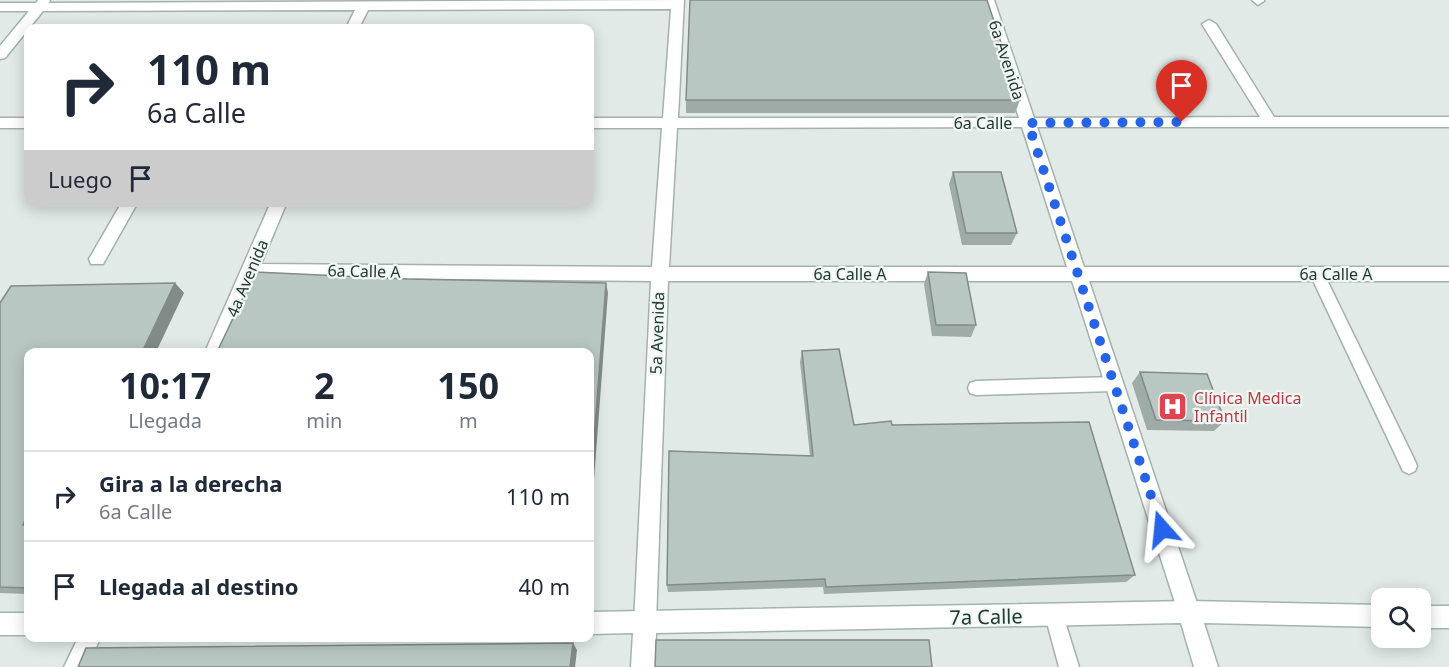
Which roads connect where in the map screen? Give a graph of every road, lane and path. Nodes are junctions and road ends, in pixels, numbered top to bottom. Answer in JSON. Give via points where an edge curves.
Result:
{"nodes":[{"id":1,"x":988,"y":0,"type":"edge"},
{"id":2,"x":42,"y":3,"type":"edge"},
{"id":3,"x":678,"y":3,"type":"edge"},
{"id":4,"x":364,"y":4,"type":"edge"},
{"id":5,"x":0,"y":7,"type":"edge"},
{"id":6,"x":25,"y":24,"type":"edge"},
{"id":7,"x":355,"y":24,"type":"edge"},
{"id":8,"x":1209,"y":24,"type":"dead end"},
{"id":9,"x":24,"y":25,"type":"edge"},
{"id":10,"x":0,"y":55,"type":"edge"},
{"id":11,"x":1270,"y":122,"type":"junction"},
{"id":12,"x":1449,"y":122,"type":"edge"},
{"id":13,"x":0,"y":123,"type":"edge"},
{"id":14,"x":24,"y":123,"type":"edge"},
{"id":15,"x":594,"y":123,"type":"edge"},
{"id":16,"x":672,"y":123,"type":"junction"},
{"id":17,"x":1028,"y":123,"type":"junction"},
{"id":18,"x":127,"y":207,"type":"edge"},
{"id":19,"x":277,"y":207,"type":"edge"},
{"id":20,"x":97,"y":259,"type":"dead end"},
{"id":21,"x":251,"y":270,"type":"junction"},
{"id":22,"x":660,"y":274,"type":"junction"},
{"id":23,"x":1078,"y":274,"type":"junction"},
{"id":24,"x":1317,"y":274,"type":"junction"},
{"id":25,"x":1449,"y":274,"type":"edge"},
{"id":26,"x":216,"y":348,"type":"edge"},
{"id":27,"x":1114,"y":384,"type":"junction"},
{"id":28,"x":976,"y":388,"type":"dead end"},
{"id":29,"x":1409,"y":466,"type":"dead end"},
{"id":30,"x":1189,"y":612,"type":"junction"},
{"id":31,"x":1054,"y":615,"type":"junction"},
{"id":32,"x":1371,"y":616,"type":"edge"},
{"id":33,"x":1431,"y":617,"type":"edge"},
{"id":34,"x":1449,"y":617,"type":"edge"},
{"id":35,"x":594,"y":623,"type":"edge"},
{"id":36,"x":645,"y":623,"type":"junction"},
{"id":37,"x":0,"y":624,"type":"edge"},
{"id":38,"x":24,"y":624,"type":"edge"},
{"id":39,"x":87,"y":642,"type":"edge"},
{"id":40,"x":76,"y":667,"type":"edge"},
{"id":41,"x":643,"y":667,"type":"edge"},
{"id":42,"x":1069,"y":667,"type":"edge"},
{"id":43,"x":1206,"y":667,"type":"edge"}],
"edges":[{"from":1,"to":17,"type":"street","name":"6a Avenida"},
{"from":2,"to":4,"type":"street"},
{"from":2,"to":5,"type":"street"},
{"from":2,"to":6,"type":"street"},
{"from":3,"to":4,"type":"street"},
{"from":3,"to":16,"type":"street","name":"5a Avenida"},
{"from":4,"to":7,"type":"street"},
{"from":8,"to":11,"type":"street"},
{"from":9,"to":10,"type":"street"},
{"from":11,"to":12,"type":"street","name":"6a Calle"},
{"from":11,"to":17,"type":"street","name":"6a Calle"},
{"from":13,"to":14,"type":"street"},
{"from":15,"to":16,"type":"street","name":"6a Calle"},
{"from":16,"to":17,"type":"street","name":"6a Calle"},
{"from":16,"to":22,"type":"street","name":"5a Avenida"},
{"from":17,"to":23,"type":"street","name":"6a Avenida"},
{"from":18,"to":20,"type":"street"},
{"from":19,"to":21,"type":"street","name":"4a Avenida"},
{"from":21,"to":22,"type":"street","name":"6a Calle A"},
{"from":21,"to":26,"type":"street","name":"4a Avenida"},
{"from":22,"to":23,"type":"street","name":"6a Calle A"},
{"from":22,"to":36,"type":"street","name":"5a Avenida"},
{"from":23,"to":24,"type":"street","name":"6a Calle A"},
{"from":23,"to":27,"type":"street","name":"6a Avenida"},
{"from":24,"to":25,"type":"street","name":"6a Calle A"},
{"from":24,"to":29,"type":"lane"},
{"from":27,"to":28,"type":"lane"},
{"from":27,"to":30,"type":"street","name":"6a Avenida"},
{"from":30,"to":31,"type":"street","name":"7a Calle"},
{"from":30,"to":32,"type":"street","name":"7a Calle"},
{"from":30,"to":43,"type":"street","name":"6a Avenida"},
{"from":31,"to":36,"type":"street","name":"7a Calle"},
{"from":31,"to":42,"type":"lane"},
{"from":33,"to":34,"type":"street"},
{"from":35,"to":36,"type":"street","name":"7a Calle"},
{"from":36,"to":41,"type":"street","name":"5a Avenida"},
{"from":37,"to":38,"type":"street"},
{"from":39,"to":40,"type":"street"}]}
